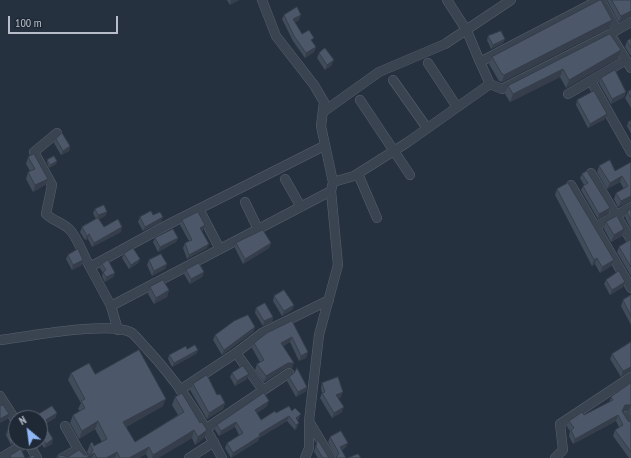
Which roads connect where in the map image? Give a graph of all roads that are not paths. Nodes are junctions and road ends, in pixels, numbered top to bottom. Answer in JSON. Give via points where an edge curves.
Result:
{"nodes":[{"id":1,"x":262,"y":0,"type":"edge"},
{"id":2,"x":446,"y":0,"type":"edge"},
{"id":3,"x":511,"y":0,"type":"edge"},
{"id":4,"x":600,"y":0,"type":"edge"},
{"id":5,"x":631,"y":22,"type":"edge"},
{"id":6,"x":467,"y":31,"type":"junction"},
{"id":7,"x":614,"y":32,"type":"junction"},
{"id":8,"x":428,"y":62,"type":"dead end"},
{"id":9,"x":480,"y":62,"type":"junction"},
{"id":10,"x":629,"y":64,"type":"edge"},
{"id":11,"x":393,"y":80,"type":"dead end"},
{"id":12,"x":591,"y":81,"type":"junction"},
{"id":13,"x":490,"y":84,"type":"junction"},
{"id":14,"x":568,"y":94,"type":"dead end"},
{"id":15,"x":360,"y":100,"type":"dead end"},
{"id":16,"x":457,"y":107,"type":"junction"},
{"id":17,"x":323,"y":112,"type":"junction"},
{"id":18,"x":427,"y":128,"type":"junction"},
{"id":19,"x":57,"y":132,"type":"dead end"},
{"id":20,"x":324,"y":146,"type":"junction"},
{"id":21,"x":394,"y":151,"type":"junction"},
{"id":22,"x":631,"y":152,"type":"edge"},
{"id":23,"x":591,"y":173,"type":"dead end"},
{"id":24,"x":358,"y":174,"type":"junction"},
{"id":25,"x":410,"y":175,"type":"dead end"},
{"id":26,"x":285,"y":179,"type":"dead end"},
{"id":27,"x":571,"y":185,"type":"edge"},
{"id":28,"x":332,"y":187,"type":"junction"},
{"id":29,"x":245,"y":202,"type":"dead end"},
{"id":30,"x":301,"y":207,"type":"junction"},
{"id":31,"x":631,"y":207,"type":"edge"},
{"id":32,"x":199,"y":209,"type":"junction"},
{"id":33,"x":615,"y":214,"type":"junction"},
{"id":34,"x":377,"y":218,"type":"dead end"},
{"id":35,"x":595,"y":227,"type":"junction"},
{"id":36,"x":258,"y":229,"type":"junction"},
{"id":37,"x":631,"y":240,"type":"edge"},
{"id":38,"x":220,"y":249,"type":"junction"},
{"id":39,"x":90,"y":267,"type":"junction"},
{"id":40,"x":631,"y":288,"type":"edge"},
{"id":41,"x":329,"y":300,"type":"junction"},
{"id":42,"x":110,"y":306,"type":"junction"},
{"id":43,"x":118,"y":330,"type":"junction"},
{"id":44,"x":0,"y":340,"type":"edge"},
{"id":45,"x":236,"y":352,"type":"junction"},
{"id":46,"x":289,"y":373,"type":"dead end"},
{"id":47,"x":631,"y":377,"type":"edge"},
{"id":48,"x":180,"y":390,"type":"junction"},
{"id":49,"x":263,"y":390,"type":"junction"},
{"id":50,"x":1,"y":401,"type":"edge"},
{"id":51,"x":8,"y":410,"type":"edge"},
{"id":52,"x":309,"y":421,"type":"junction"},
{"id":53,"x":65,"y":426,"type":"dead end"},
{"id":54,"x":207,"y":428,"type":"junction"},
{"id":55,"x":214,"y":442,"type":"junction"},
{"id":56,"x":78,"y":449,"type":"junction"},
{"id":57,"x":14,"y":450,"type":"edge"},
{"id":58,"x":1,"y":458,"type":"edge"},
{"id":59,"x":62,"y":458,"type":"edge"},
{"id":60,"x":84,"y":458,"type":"edge"},
{"id":61,"x":189,"y":458,"type":"edge"},
{"id":62,"x":222,"y":458,"type":"edge"},
{"id":63,"x":305,"y":458,"type":"edge"},
{"id":64,"x":331,"y":458,"type":"edge"},
{"id":65,"x":555,"y":458,"type":"edge"}],
"edges":[{"from":1,"to":17,"type":"street","via":[[276,36],[314,84],[324,102]]},
{"from":2,"to":6,"type":"street"},
{"from":3,"to":6,"type":"street"},
{"from":4,"to":7,"type":"street"},
{"from":4,"to":9,"type":"street"},
{"from":5,"to":7,"type":"street"},
{"from":6,"to":9,"type":"street"},
{"from":6,"to":17,"type":"street","via":[[445,44],[379,72]]},
{"from":7,"to":10,"type":"street"},
{"from":7,"to":13,"type":"street","via":[[502,89]]},
{"from":8,"to":16,"type":"street"},
{"from":9,"to":13,"type":"street"},
{"from":10,"to":12,"type":"street"},
{"from":11,"to":18,"type":"street"},
{"from":12,"to":14,"type":"street"},
{"from":12,"to":22,"type":"street"},
{"from":13,"to":16,"type":"street"},
{"from":15,"to":21,"type":"street"},
{"from":16,"to":18,"type":"street"},
{"from":17,"to":20,"type":"street","via":[[321,126]]},
{"from":18,"to":21,"type":"street"},
{"from":19,"to":39,"type":"street","via":[[34,152],[52,185],[46,214],[71,230]]},
{"from":20,"to":28,"type":"street"},
{"from":20,"to":32,"type":"street"},
{"from":21,"to":24,"type":"street"},
{"from":21,"to":25,"type":"street"},
{"from":23,"to":33,"type":"street"},
{"from":24,"to":28,"type":"street"},
{"from":24,"to":34,"type":"street"},
{"from":26,"to":30,"type":"street"},
{"from":27,"to":35,"type":"street"},
{"from":28,"to":30,"type":"street"},
{"from":28,"to":41,"type":"street","via":[[338,265]]},
{"from":29,"to":36,"type":"street"},
{"from":30,"to":36,"type":"street"},
{"from":31,"to":33,"type":"street"},
{"from":32,"to":38,"type":"street"},
{"from":32,"to":39,"type":"street"},
{"from":33,"to":35,"type":"street"},
{"from":33,"to":37,"type":"street"},
{"from":35,"to":40,"type":"street"},
{"from":36,"to":38,"type":"street"},
{"from":38,"to":42,"type":"street"},
{"from":39,"to":42,"type":"street"},
{"from":41,"to":45,"type":"street","via":[[262,332]]},
{"from":41,"to":52,"type":"street","via":[[319,335]]},
{"from":42,"to":43,"type":"street"},
{"from":43,"to":44,"type":"street","via":[[102,327]]},
{"from":43,"to":48,"type":"street","via":[[131,333],[158,361]]},
{"from":45,"to":48,"type":"street"},
{"from":45,"to":49,"type":"street"},
{"from":46,"to":49,"type":"street"},
{"from":47,"to":65,"type":"street","via":[[560,424],[563,450]]},
{"from":48,"to":54,"type":"street"},
{"from":49,"to":54,"type":"street"},
{"from":50,"to":51,"type":"street"},
{"from":52,"to":63,"type":"street","via":[[309,448]]},
{"from":52,"to":64,"type":"street"},
{"from":53,"to":56,"type":"street"},
{"from":54,"to":55,"type":"street"},
{"from":55,"to":61,"type":"street"},
{"from":55,"to":62,"type":"street"},
{"from":56,"to":59,"type":"street"},
{"from":56,"to":60,"type":"street"},
{"from":57,"to":58,"type":"street"}]}
